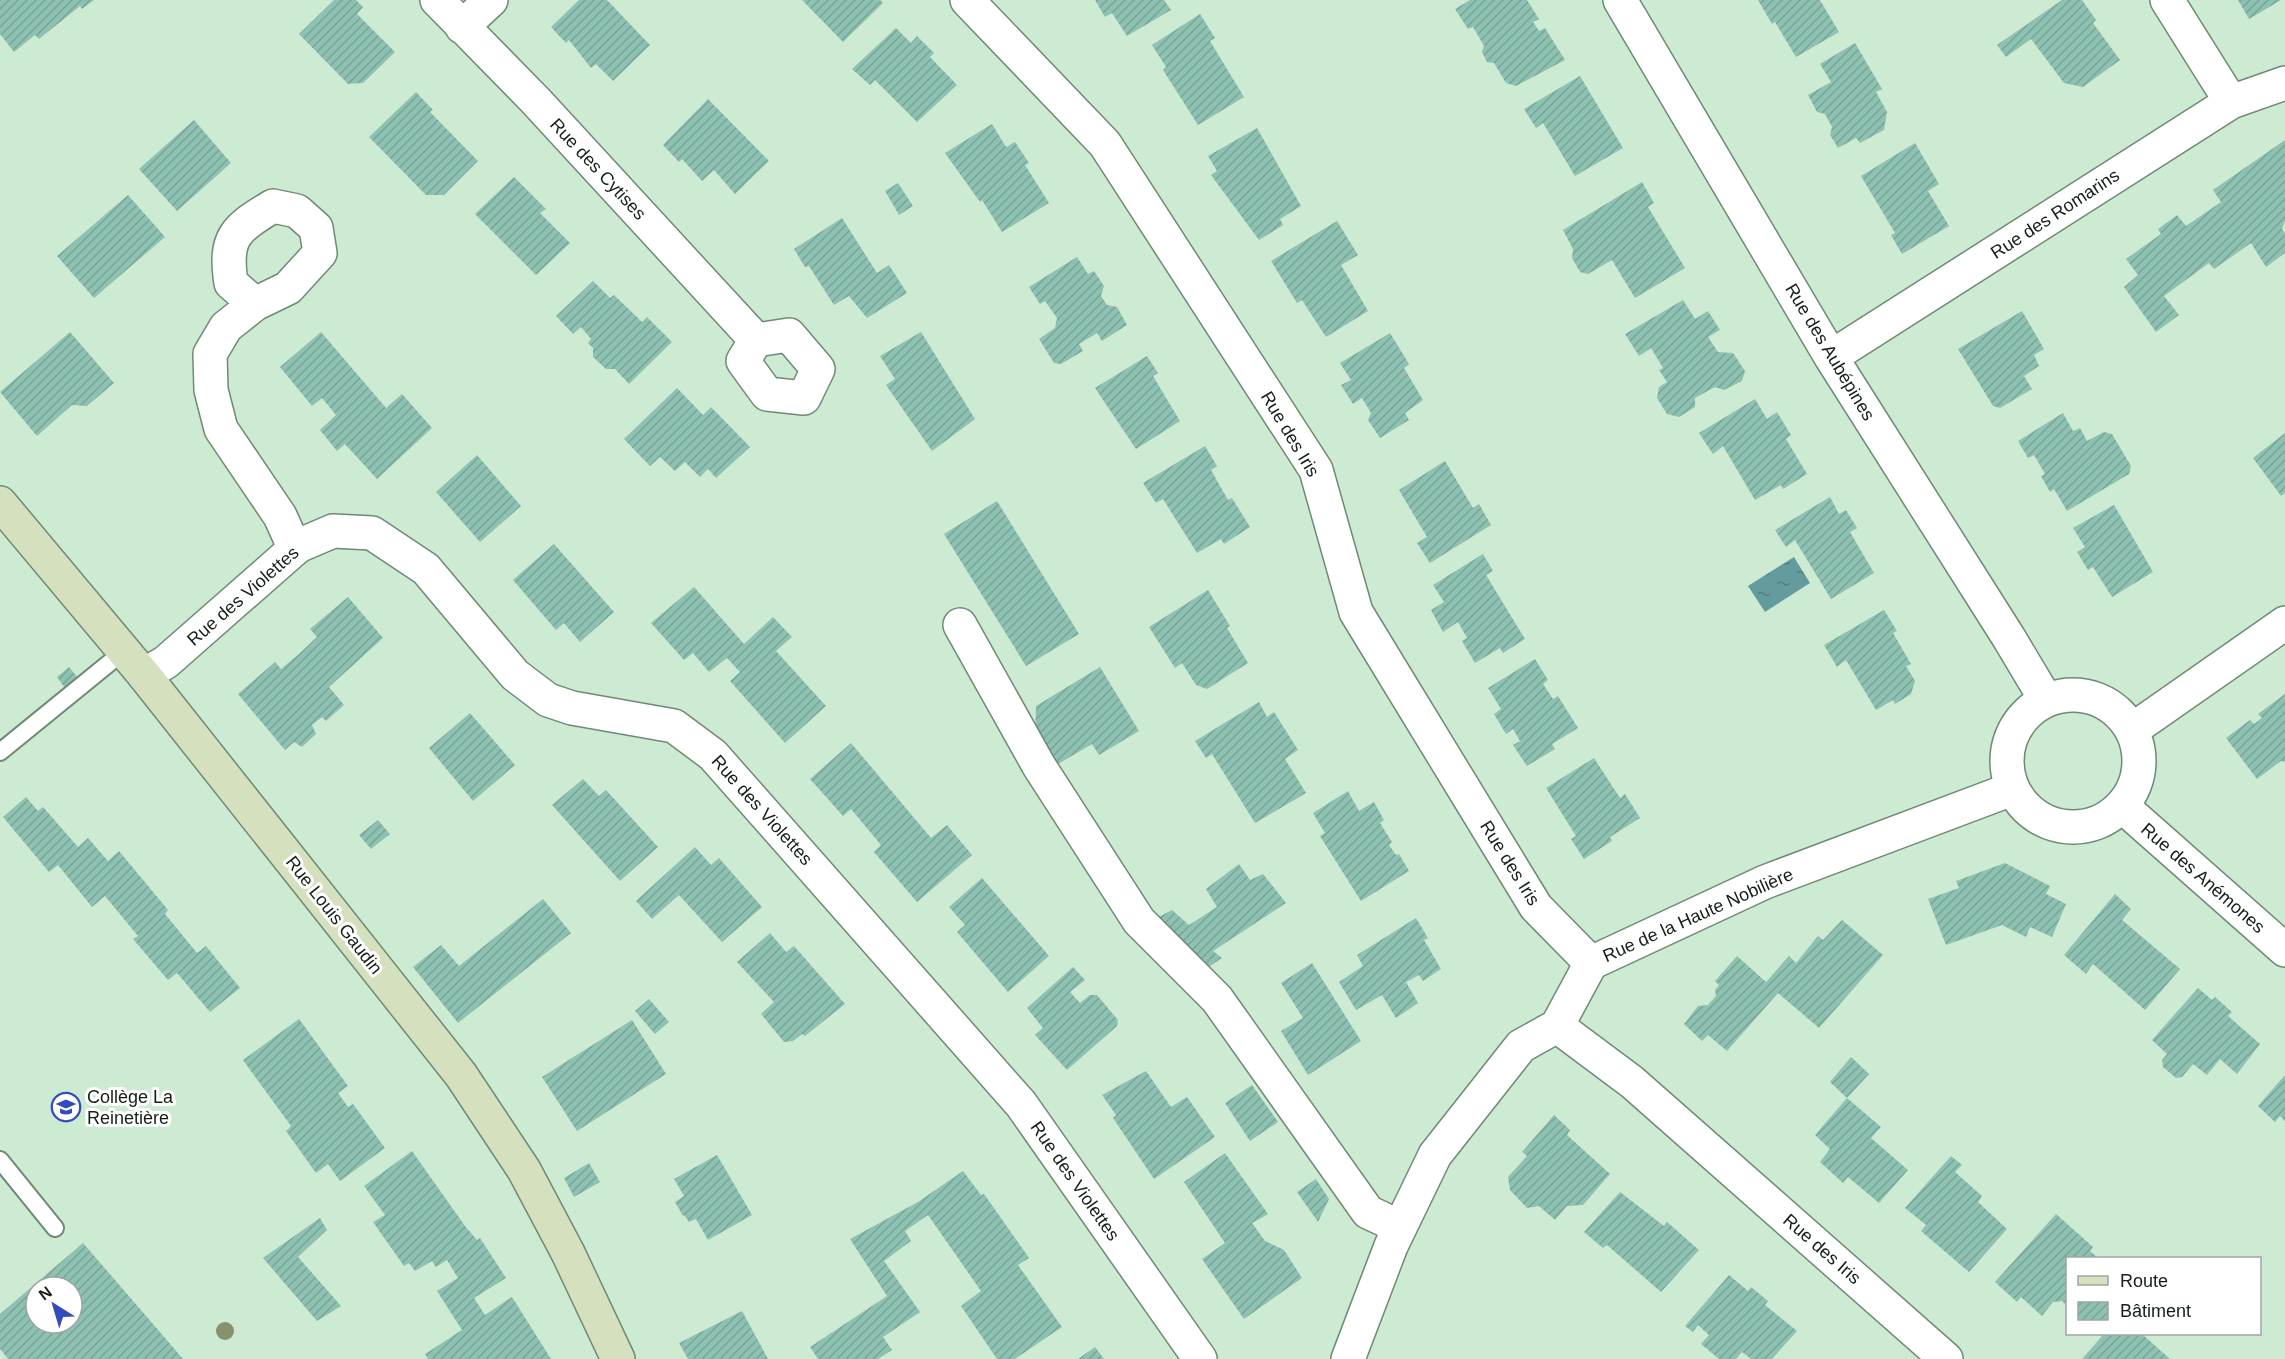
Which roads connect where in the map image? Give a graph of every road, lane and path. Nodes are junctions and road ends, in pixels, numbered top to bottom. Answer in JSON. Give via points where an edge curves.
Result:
{"nodes":[{"id":1,"x":438,"y":0,"type":"edge"},
{"id":2,"x":491,"y":0,"type":"edge"},
{"id":3,"x":966,"y":0,"type":"edge"},
{"id":4,"x":1620,"y":0,"type":"edge"},
{"id":5,"x":2167,"y":0,"type":"edge"},
{"id":6,"x":462,"y":27,"type":"junction"},
{"id":7,"x":2285,"y":84,"type":"edge"},
{"id":8,"x":2231,"y":102,"type":"junction"},
{"id":9,"x":255,"y":304,"type":"dead end"},
{"id":10,"x":756,"y":340,"type":"dead end"},
{"id":11,"x":1831,"y":357,"type":"junction"},
{"id":12,"x":0,"y":503,"type":"edge"},
{"id":13,"x":295,"y":549,"type":"junction"},
{"id":14,"x":2285,"y":623,"type":"edge"},
{"id":15,"x":960,"y":625,"type":"dead end"},
{"id":16,"x":134,"y":663,"type":"junction"},
{"id":17,"x":2046,"y":700,"type":"junction"},
{"id":18,"x":2133,"y":730,"type":"junction"},
{"id":19,"x":0,"y":752,"type":"edge"},
{"id":20,"x":2012,"y":789,"type":"junction"},
{"id":21,"x":2122,"y":806,"type":"junction"},
{"id":22,"x":2285,"y":950,"type":"edge"},
{"id":23,"x":1591,"y":963,"type":"junction"},
{"id":24,"x":1557,"y":1026,"type":"junction"},
{"id":25,"x":0,"y":1160,"type":"edge"},
{"id":26,"x":1400,"y":1227,"type":"junction"},
{"id":27,"x":55,"y":1228,"type":"dead end"},
{"id":28,"x":618,"y":1359,"type":"edge"},
{"id":29,"x":1200,"y":1359,"type":"edge"},
{"id":30,"x":1348,"y":1359,"type":"edge"},
{"id":31,"x":1946,"y":1359,"type":"edge"}],
"edges":[{"from":1,"to":6,"type":"street","name":"Rue des Cytises"},
{"from":2,"to":6,"type":"street"},
{"from":3,"to":23,"type":"street","name":"Rue des Iris","via":[[1111,153],[1316,470],[1356,612],[1536,907]]},
{"from":4,"to":11,"type":"street","name":"Rue des Aubépines"},
{"from":5,"to":8,"type":"street"},
{"from":6,"to":10,"type":"street","name":"Rue des Cytises","via":[[535,100]]},
{"from":7,"to":8,"type":"street","name":"Rue des Romarins"},
{"from":8,"to":11,"type":"street","name":"Rue des Romarins"},
{"from":9,"to":13,"type":"street","via":[[226,327],[210,354],[211,390],[221,429],[280,516]]},
{"from":11,"to":17,"type":"street","name":"Rue des Aubépines"},
{"from":12,"to":16,"type":"street","name":"Rue Louis Gaudin"},
{"from":13,"to":16,"type":"street","name":"Rue des Violettes","via":[[166,662]]},
{"from":13,"to":29,"type":"street","name":"Rue des Violettes","via":[[333,531],[372,533],[426,569],[515,675],[548,700],[674,726],[713,755],[1021,1104]]},
{"from":14,"to":18,"type":"street"},
{"from":15,"to":26,"type":"street","via":[[1039,766],[1139,921],[1216,999],[1368,1212]]},
{"from":16,"to":19,"type":"lane"},
{"from":16,"to":28,"type":"street","name":"Rue Louis Gaudin","via":[[461,1075],[524,1170]]},
{"from":17,"to":18,"type":"street","via":[[2085,695],[2104,701]]},
{"from":17,"to":20,"type":"street","via":[[2028,711],[2015,728],[2008,747]]},
{"from":18,"to":21,"type":"street","via":[[2139,749],[2139,770]]},
{"from":20,"to":21,"type":"street","via":[[2025,807],[2062,826],[2084,826],[2104,819]]},
{"from":20,"to":23,"type":"street","name":"Rue de la Haute Nobilière","via":[[1765,882]]},
{"from":21,"to":22,"type":"street","name":"Rue des Anémones"},
{"from":23,"to":24,"type":"street","name":"Rue de la Haute Nobilière"},
{"from":24,"to":26,"type":"street","via":[[1521,1046],[1435,1155]]},
{"from":24,"to":31,"type":"street","name":"Rue des Iris","via":[[1632,1082]]},
{"from":25,"to":27,"type":"lane"},
{"from":26,"to":30,"type":"street"}]}
